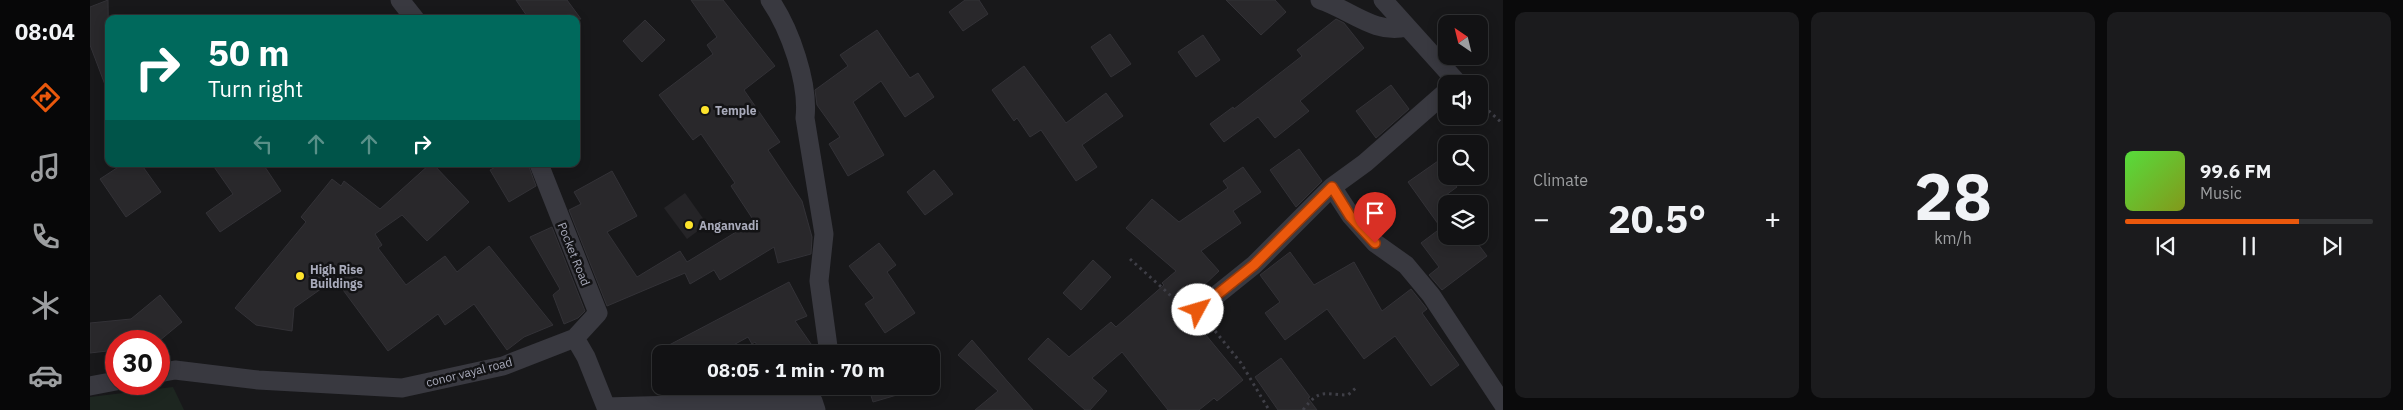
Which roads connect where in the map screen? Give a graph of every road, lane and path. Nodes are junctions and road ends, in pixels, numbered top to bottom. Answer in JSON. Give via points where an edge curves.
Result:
{"nodes":[{"id":1,"x":400,"y":0,"type":"edge"},
{"id":2,"x":770,"y":0,"type":"edge"},
{"id":3,"x":1320,"y":0,"type":"edge"},
{"id":4,"x":1383,"y":0,"type":"edge"},
{"id":5,"x":412,"y":15,"type":"edge"},
{"id":6,"x":1406,"y":27,"type":"junction"},
{"id":7,"x":1451,"y":75,"type":"edge"},
{"id":8,"x":1438,"y":99,"type":"edge"},
{"id":9,"x":1488,"y":110,"type":"edge"},
{"id":10,"x":1503,"y":124,"type":"edge"},
{"id":11,"x":540,"y":167,"type":"edge"},
{"id":12,"x":1332,"y":187,"type":"junction"},
{"id":13,"x":1198,"y":310,"type":"dead end"},
{"id":14,"x":575,"y":338,"type":"junction"},
{"id":15,"x":828,"y":345,"type":"edge"},
{"id":16,"x":170,"y":371,"type":"edge"},
{"id":17,"x":105,"y":383,"type":"edge"},
{"id":18,"x":90,"y":386,"type":"edge"},
{"id":19,"x":1358,"y":386,"type":"dead end"},
{"id":20,"x":816,"y":399,"type":"edge"},
{"id":21,"x":1503,"y":404,"type":"edge"},
{"id":22,"x":1302,"y":410,"type":"edge"}],
"edges":[{"from":1,"to":5,"type":"street"},
{"from":2,"to":15,"type":"street","via":[[782,17],[790,39],[807,104],[805,118],[824,234],[819,281]]},
{"from":3,"to":6,"type":"street","via":[[1393,31]]},
{"from":4,"to":6,"type":"street"},
{"from":6,"to":7,"type":"street"},
{"from":8,"to":12,"type":"street","via":[[1365,163]]},
{"from":9,"to":10,"type":"path"},
{"from":11,"to":14,"type":"street","name":"Pocket Road","via":[[598,313]]},
{"from":12,"to":13,"type":"street","via":[[1254,265]]},
{"from":12,"to":21,"type":"street","via":[[1350,216],[1375,243],[1406,264],[1431,294]]},
{"from":14,"to":16,"type":"street","name":"conor vayal road","via":[[503,366],[402,388],[258,380]]},
{"from":14,"to":20,"type":"street","via":[[606,407]]},
{"from":17,"to":18,"type":"street"},
{"from":19,"to":22,"type":"path","via":[[1348,395],[1326,392],[1313,397]]}]}
